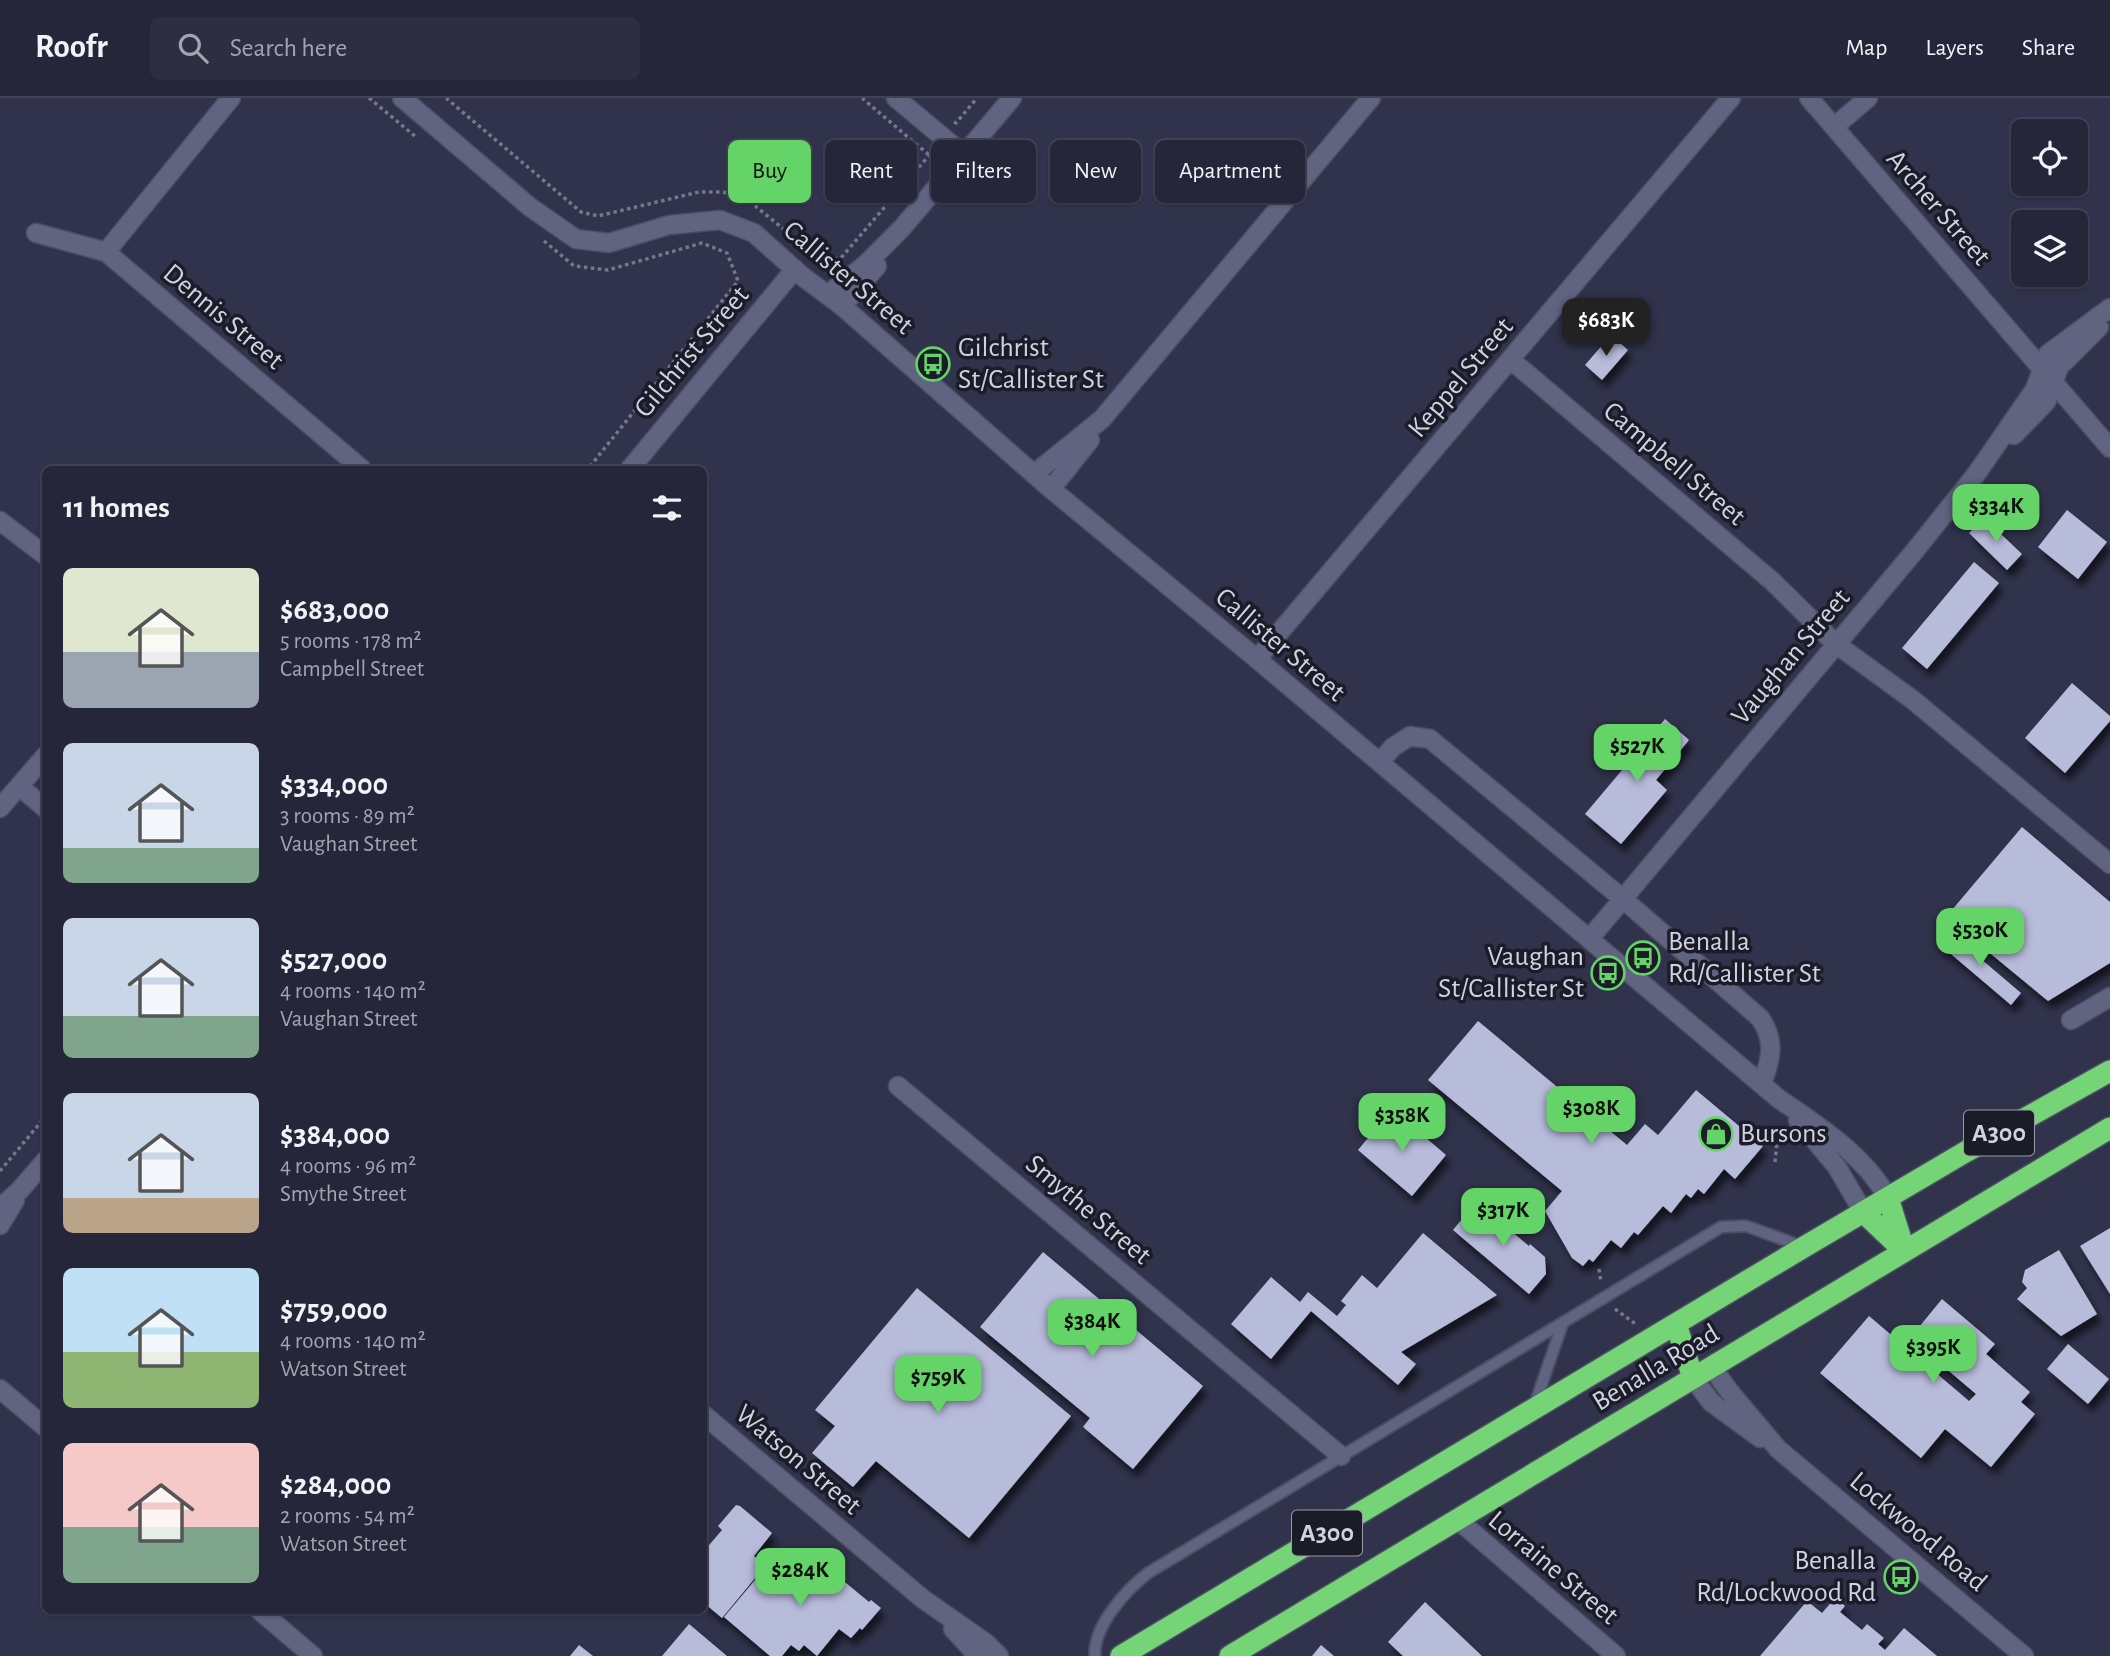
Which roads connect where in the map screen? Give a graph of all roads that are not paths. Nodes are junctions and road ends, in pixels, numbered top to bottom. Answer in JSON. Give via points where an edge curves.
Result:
{"nodes":[{"id":1,"x":231,"y":98,"type":"edge"},
{"id":2,"x":402,"y":98,"type":"edge"},
{"id":3,"x":897,"y":98,"type":"edge"},
{"id":4,"x":1012,"y":98,"type":"edge"},
{"id":5,"x":1371,"y":98,"type":"edge"},
{"id":6,"x":1731,"y":98,"type":"edge"},
{"id":7,"x":1809,"y":98,"type":"edge"},
{"id":8,"x":1868,"y":98,"type":"edge"},
{"id":9,"x":1834,"y":127,"type":"junction"},
{"id":10,"x":945,"y":140,"type":"edge"},
{"id":11,"x":977,"y":140,"type":"edge"},
{"id":12,"x":931,"y":194,"type":"edge"},
{"id":13,"x":902,"y":228,"type":"junction"},
{"id":14,"x":36,"y":233,"type":"dead end"},
{"id":15,"x":106,"y":252,"type":"junction"},
{"id":16,"x":795,"y":269,"type":"junction"},
{"id":17,"x":827,"y":295,"type":"junction"},
{"id":18,"x":842,"y":306,"type":"junction"},
{"id":19,"x":2110,"y":308,"type":"edge"},
{"id":20,"x":2110,"y":317,"type":"edge"},
{"id":21,"x":1511,"y":360,"type":"junction"},
{"id":22,"x":2048,"y":376,"type":"junction"},
{"id":23,"x":1102,"y":419,"type":"junction"},
{"id":24,"x":2110,"y":448,"type":"edge"},
{"id":25,"x":358,"y":466,"type":"edge"},
{"id":26,"x":632,"y":466,"type":"edge"},
{"id":27,"x":1034,"y":474,"type":"junction"},
{"id":28,"x":1051,"y":489,"type":"junction"},
{"id":29,"x":0,"y":521,"type":"edge"},
{"id":30,"x":42,"y":553,"type":"edge"},
{"id":31,"x":1841,"y":638,"type":"junction"},
{"id":32,"x":1257,"y":659,"type":"junction"},
{"id":33,"x":42,"y":760,"type":"edge"},
{"id":34,"x":1380,"y":762,"type":"junction"},
{"id":35,"x":19,"y":786,"type":"junction"},
{"id":36,"x":42,"y":806,"type":"edge"},
{"id":37,"x":0,"y":808,"type":"edge"},
{"id":38,"x":2110,"y":864,"type":"edge"},
{"id":39,"x":1623,"y":899,"type":"junction"},
{"id":40,"x":1590,"y":938,"type":"junction"},
{"id":41,"x":2110,"y":997,"type":"edge"},
{"id":42,"x":2071,"y":1020,"type":"dead end"},
{"id":43,"x":2110,"y":1071,"type":"edge"},
{"id":44,"x":1762,"y":1084,"type":"junction"},
{"id":45,"x":898,"y":1086,"type":"dead end"},
{"id":46,"x":1779,"y":1098,"type":"junction"},
{"id":47,"x":2110,"y":1128,"type":"edge"},
{"id":48,"x":42,"y":1165,"type":"edge"},
{"id":49,"x":20,"y":1190,"type":"junction"},
{"id":50,"x":1888,"y":1198,"type":"junction"},
{"id":51,"x":0,"y":1208,"type":"edge"},
{"id":52,"x":1863,"y":1212,"type":"junction"},
{"id":53,"x":0,"y":1225,"type":"edge"},
{"id":54,"x":1804,"y":1247,"type":"junction"},
{"id":55,"x":1904,"y":1251,"type":"junction"},
{"id":56,"x":1563,"y":1322,"type":"junction"},
{"id":57,"x":1676,"y":1324,"type":"junction"},
{"id":58,"x":1712,"y":1367,"type":"junction"},
{"id":59,"x":1693,"y":1378,"type":"junction"},
{"id":60,"x":0,"y":1389,"type":"edge"},
{"id":61,"x":1533,"y":1409,"type":"junction"},
{"id":62,"x":707,"y":1418,"type":"edge"},
{"id":63,"x":42,"y":1425,"type":"edge"},
{"id":64,"x":1778,"y":1449,"type":"junction"},
{"id":65,"x":1341,"y":1456,"type":"junction"},
{"id":66,"x":1457,"y":1519,"type":"junction"},
{"id":67,"x":923,"y":1599,"type":"junction"},
{"id":68,"x":264,"y":1614,"type":"edge"},
{"id":69,"x":313,"y":1656,"type":"edge"},
{"id":70,"x":978,"y":1656,"type":"edge"},
{"id":71,"x":999,"y":1656,"type":"edge"},
{"id":72,"x":1095,"y":1656,"type":"edge"},
{"id":73,"x":1121,"y":1656,"type":"edge"},
{"id":74,"x":1230,"y":1656,"type":"edge"},
{"id":75,"x":1616,"y":1656,"type":"edge"},
{"id":76,"x":2024,"y":1656,"type":"edge"}],
"edges":[{"from":1,"to":15,"type":"street"},
{"from":2,"to":16,"type":"street","name":"Callister Street","via":[[530,207],[576,239],[609,243],[669,225],[720,220],[754,233]]},
{"from":3,"to":10,"type":"street"},
{"from":4,"to":11,"type":"street"},
{"from":5,"to":23,"type":"street"},
{"from":6,"to":21,"type":"street","name":"Keppel Street"},
{"from":7,"to":9,"type":"street","name":"Archer Street"},
{"from":8,"to":9,"type":"street"},
{"from":9,"to":22,"type":"street","name":"Archer Street"},
{"from":12,"to":13,"type":"street"},
{"from":13,"to":17,"type":"street"},
{"from":13,"to":18,"type":"street","via":[[889,251]]},
{"from":14,"to":15,"type":"street","name":"Dennis Street"},
{"from":15,"to":25,"type":"street","name":"Dennis Street"},
{"from":16,"to":17,"type":"street","name":"Callister Street"},
{"from":16,"to":26,"type":"street","name":"Gilchrist Street"},
{"from":17,"to":18,"type":"street","name":"Callister Street"},
{"from":18,"to":27,"type":"street","name":"Callister Street"},
{"from":19,"to":22,"type":"street","name":"Vaughan Street","via":[[2048,354]]},
{"from":20,"to":22,"type":"street","name":"Vaughan Street"},
{"from":21,"to":31,"type":"street","name":"Campbell Street"},
{"from":21,"to":32,"type":"street","name":"Keppel Street"},
{"from":22,"to":24,"type":"street","name":"Archer Street"},
{"from":22,"to":31,"type":"street","name":"Vaughan Street","via":[[1977,473]]},
{"from":23,"to":27,"type":"street"},
{"from":23,"to":28,"type":"street"},
{"from":27,"to":28,"type":"street","name":"Callister Street"},
{"from":28,"to":32,"type":"street","name":"Callister Street"},
{"from":29,"to":30,"type":"street"},
{"from":31,"to":38,"type":"street","name":"Campbell Street"},
{"from":31,"to":39,"type":"street","name":"Vaughan Street"},
{"from":32,"to":34,"type":"street","name":"Callister Street"},
{"from":33,"to":35,"type":"street"},
{"from":34,"to":39,"type":"street","via":[[1410,736],[1430,739]]},
{"from":34,"to":40,"type":"street","name":"Callister Street"},
{"from":35,"to":36,"type":"street"},
{"from":35,"to":37,"type":"street"},
{"from":39,"to":40,"type":"street","name":"Vaughan Street"},
{"from":39,"to":44,"type":"street","via":[[1759,1018],[1770,1038]]},
{"from":40,"to":44,"type":"street","name":"Callister Street"},
{"from":41,"to":42,"type":"street"},
{"from":43,"to":50,"type":"highway","name":"Benalla Road","number":"A300"},
{"from":44,"to":46,"type":"street","name":"Callister Street"},
{"from":45,"to":65,"type":"street","name":"Smythe Street"},
{"from":46,"to":50,"type":"street","name":"Callister Street","via":[[1850,1152]]},
{"from":46,"to":52,"type":"street","name":"Callister Street","via":[[1837,1167]]},
{"from":47,"to":55,"type":"highway","name":"Benalla Road","number":"A300"},
{"from":48,"to":49,"type":"street"},
{"from":49,"to":51,"type":"street"},
{"from":49,"to":53,"type":"street"},
{"from":50,"to":52,"type":"highway","name":"Benalla Road","number":"A300"},
{"from":50,"to":55,"type":"highway"},
{"from":52,"to":54,"type":"highway","name":"Benalla Road","number":"A300"},
{"from":52,"to":55,"type":"highway"},
{"from":54,"to":56,"type":"lane","via":[[1746,1226],[1721,1227]]},
{"from":54,"to":57,"type":"highway","name":"Benalla Road","number":"A300"},
{"from":55,"to":58,"type":"highway","name":"Benalla Road","number":"A300"},
{"from":56,"to":61,"type":"lane"},
{"from":56,"to":65,"type":"lane"},
{"from":57,"to":58,"type":"highway"},
{"from":57,"to":59,"type":"highway"},
{"from":57,"to":61,"type":"highway","name":"Benalla Road","number":"A300"},
{"from":58,"to":59,"type":"highway","name":"Benalla Road","number":"A300"},
{"from":58,"to":64,"type":"street","name":"Lockwood Road"},
{"from":59,"to":64,"type":"street","name":"Lockwood Road","via":[[1711,1402]]},
{"from":59,"to":66,"type":"highway","name":"Benalla Road","number":"A300"},
{"from":60,"to":63,"type":"street"},
{"from":61,"to":73,"type":"highway","name":"Benalla Road","number":"A300"},
{"from":62,"to":67,"type":"street","name":"Watson Street"},
{"from":64,"to":76,"type":"street","name":"Lockwood Road"},
{"from":65,"to":72,"type":"lane","via":[[1128,1589],[1101,1631]]},
{"from":66,"to":74,"type":"highway","name":"Benalla Road","number":"A300"},
{"from":66,"to":75,"type":"street","name":"Lorraine Street"},
{"from":67,"to":70,"type":"street","name":"Watson Street"},
{"from":67,"to":71,"type":"street","name":"Watson Street"},
{"from":68,"to":69,"type":"street"}]}
